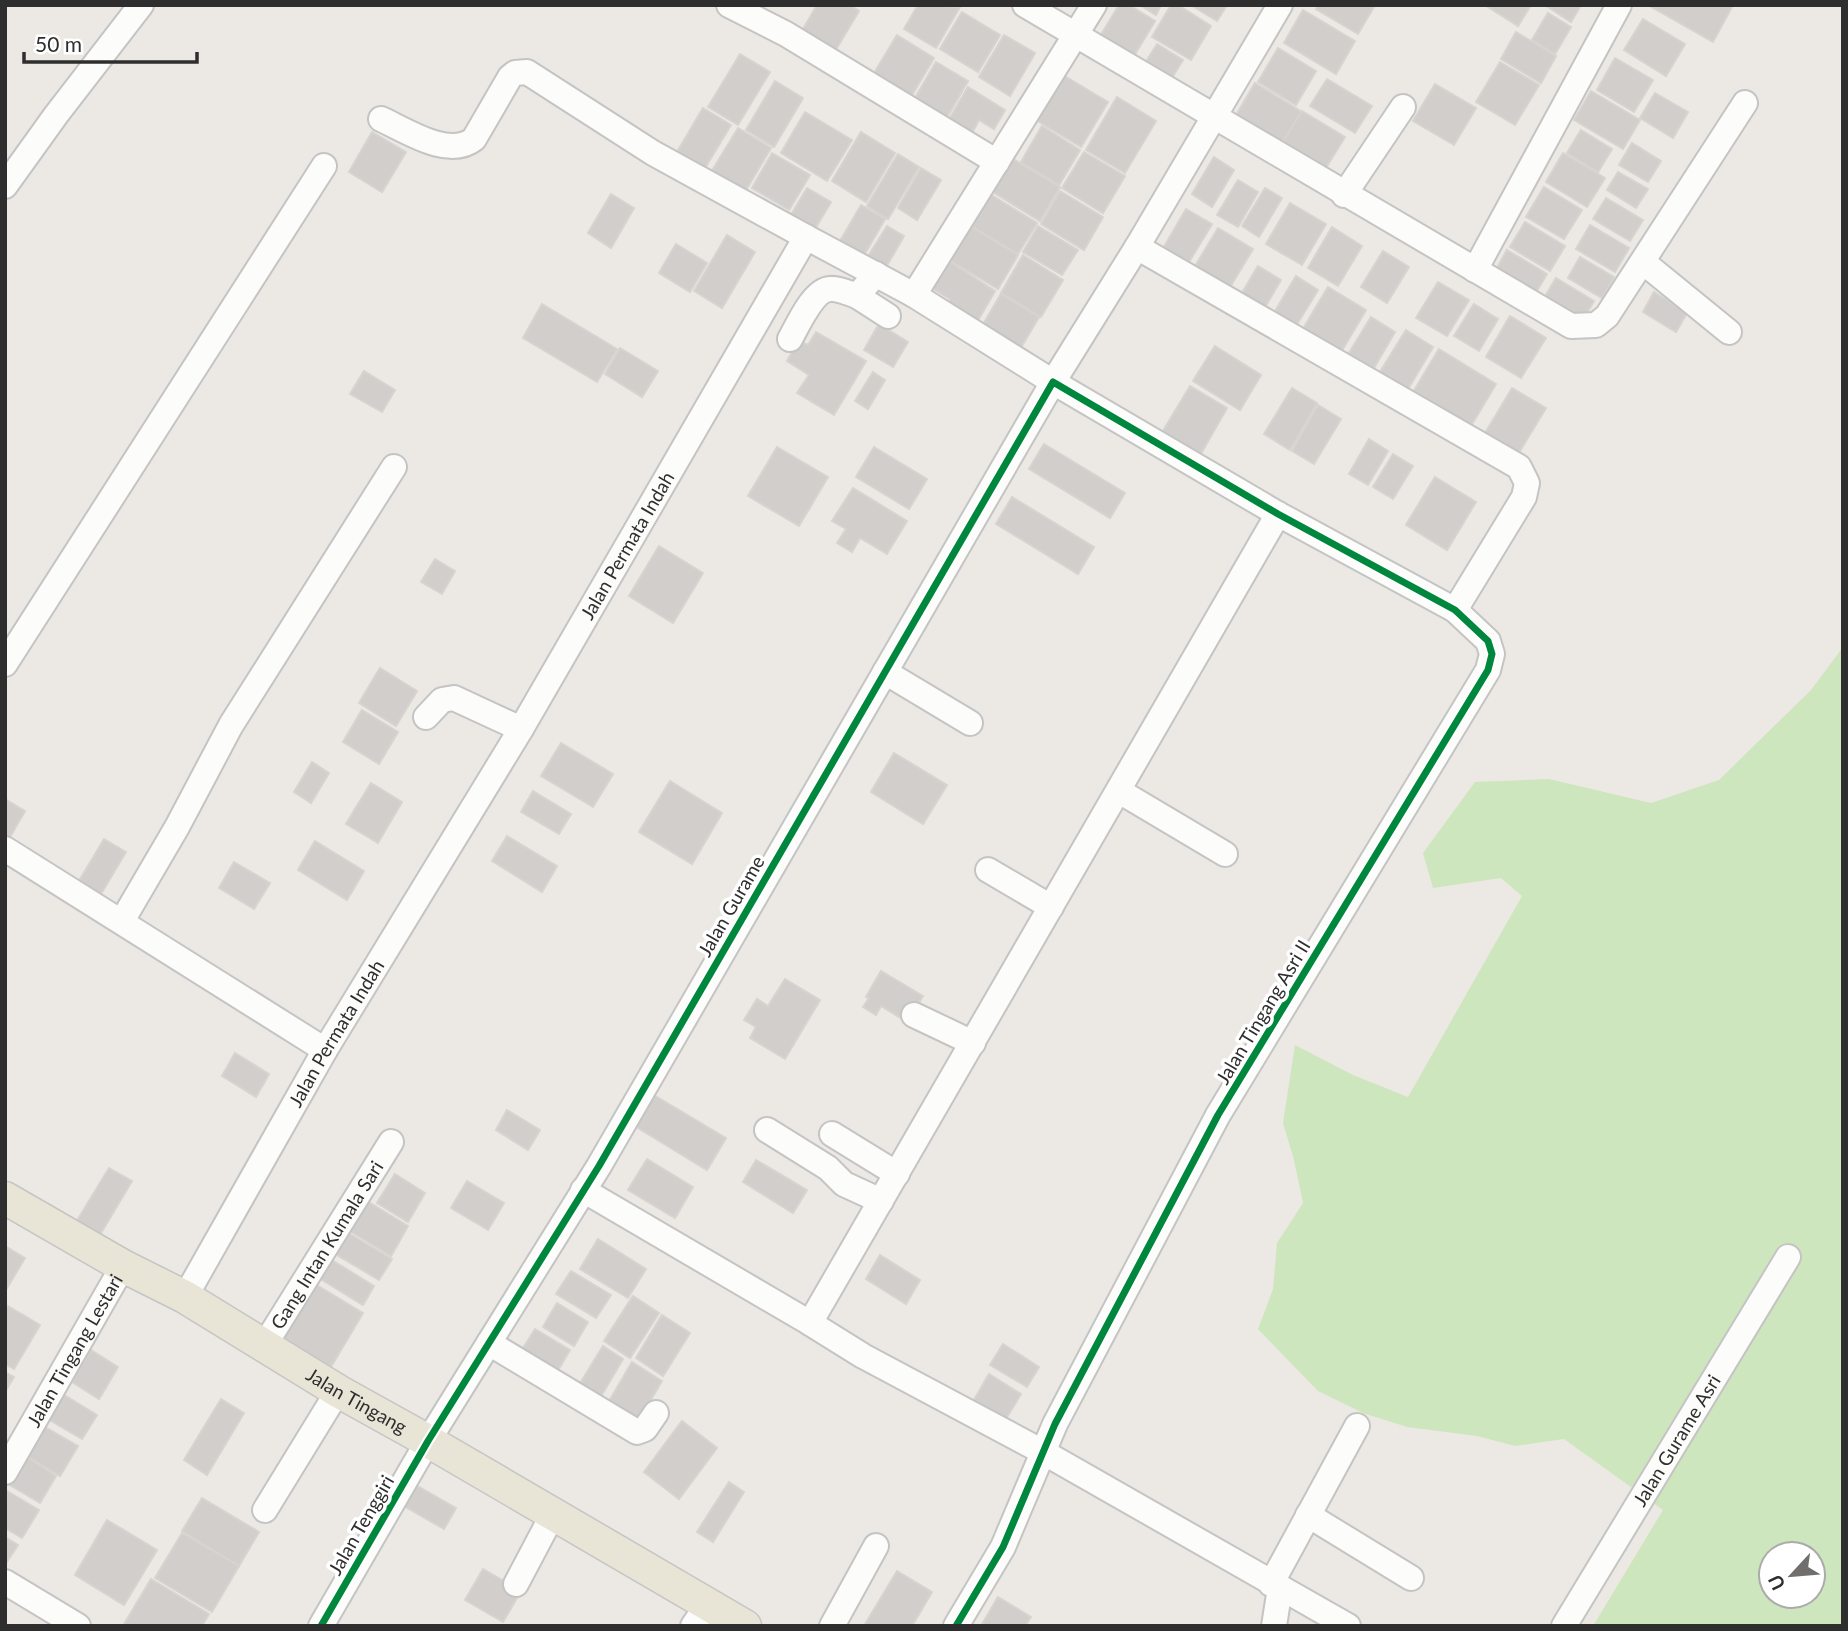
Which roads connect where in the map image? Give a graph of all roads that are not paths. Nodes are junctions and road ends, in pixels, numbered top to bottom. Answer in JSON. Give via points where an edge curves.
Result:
{"nodes":[{"id":1,"x":141,"y":5,"type":"edge"},
{"id":2,"x":729,"y":5,"type":"edge"},
{"id":3,"x":1025,"y":5,"type":"edge"},
{"id":4,"x":1094,"y":5,"type":"edge"},
{"id":5,"x":1280,"y":5,"type":"edge"},
{"id":6,"x":1619,"y":5,"type":"edge"},
{"id":7,"x":1076,"y":35,"type":"junction"},
{"id":8,"x":1745,"y":103,"type":"dead end"},
{"id":9,"x":1402,"y":107,"type":"dead end"},
{"id":10,"x":1214,"y":115,"type":"junction"},
{"id":11,"x":381,"y":119,"type":"dead end"},
{"id":12,"x":997,"y":162,"type":"junction"},
{"id":13,"x":324,"y":166,"type":"dead end"},
{"id":14,"x":5,"y":186,"type":"edge"},
{"id":15,"x":1345,"y":195,"type":"junction"},
{"id":16,"x":806,"y":237,"type":"junction"},
{"id":17,"x":1137,"y":247,"type":"junction"},
{"id":18,"x":1643,"y":262,"type":"junction"},
{"id":19,"x":1475,"y":271,"type":"junction"},
{"id":20,"x":876,"y":274,"type":"junction"},
{"id":21,"x":914,"y":295,"type":"junction"},
{"id":22,"x":857,"y":296,"type":"junction"},
{"id":23,"x":888,"y":316,"type":"dead end"},
{"id":24,"x":1729,"y":332,"type":"dead end"},
{"id":25,"x":790,"y":340,"type":"dead end"},
{"id":26,"x":1053,"y":382,"type":"junction"},
{"id":27,"x":394,"y":467,"type":"dead end"},
{"id":28,"x":1279,"y":514,"type":"junction"},
{"id":29,"x":1455,"y":610,"type":"junction"},
{"id":30,"x":5,"y":664,"type":"edge"},
{"id":31,"x":885,"y":672,"type":"junction"},
{"id":32,"x":426,"y":717,"type":"dead end"},
{"id":33,"x":970,"y":723,"type":"dead end"},
{"id":34,"x":520,"y":729,"type":"junction"},
{"id":35,"x":1118,"y":791,"type":"junction"},
{"id":36,"x":5,"y":849,"type":"edge"},
{"id":37,"x":1225,"y":853,"type":"dead end"},
{"id":38,"x":988,"y":870,"type":"dead end"},
{"id":39,"x":1051,"y":907,"type":"junction"},
{"id":40,"x":122,"y":921,"type":"junction"},
{"id":41,"x":914,"y":1015,"type":"dead end"},
{"id":42,"x":972,"y":1043,"type":"junction"},
{"id":43,"x":325,"y":1050,"type":"junction"},
{"id":44,"x":767,"y":1130,"type":"dead end"},
{"id":45,"x":832,"y":1134,"type":"dead end"},
{"id":46,"x":391,"y":1142,"type":"dead end"},
{"id":47,"x":897,"y":1174,"type":"junction"},
{"id":48,"x":583,"y":1190,"type":"junction"},
{"id":49,"x":5,"y":1198,"type":"edge"},
{"id":50,"x":881,"y":1201,"type":"junction"},
{"id":51,"x":1788,"y":1257,"type":"dead end"},
{"id":52,"x":123,"y":1266,"type":"junction"},
{"id":53,"x":185,"y":1297,"type":"junction"},
{"id":54,"x":810,"y":1324,"type":"junction"},
{"id":55,"x":489,"y":1343,"type":"junction"},
{"id":56,"x":264,"y":1346,"type":"junction"},
{"id":57,"x":338,"y":1391,"type":"junction"},
{"id":58,"x":656,"y":1413,"type":"dead end"},
{"id":59,"x":1357,"y":1426,"type":"dead end"},
{"id":60,"x":428,"y":1441,"type":"junction"},
{"id":61,"x":1043,"y":1452,"type":"junction"},
{"id":62,"x":5,"y":1472,"type":"edge"},
{"id":63,"x":265,"y":1510,"type":"dead end"},
{"id":64,"x":553,"y":1514,"type":"junction"},
{"id":65,"x":1308,"y":1514,"type":"junction"},
{"id":66,"x":876,"y":1546,"type":"dead end"},
{"id":67,"x":1411,"y":1578,"type":"dead end"},
{"id":68,"x":5,"y":1582,"type":"edge"},
{"id":69,"x":516,"y":1584,"type":"dead end"},
{"id":70,"x":1275,"y":1586,"type":"junction"},
{"id":71,"x":700,"y":1615,"type":"edge"},
{"id":72,"x":78,"y":1626,"type":"edge"},
{"id":73,"x":321,"y":1626,"type":"edge"},
{"id":74,"x":745,"y":1626,"type":"edge"},
{"id":75,"x":832,"y":1626,"type":"edge"},
{"id":76,"x":957,"y":1626,"type":"edge"},
{"id":77,"x":1274,"y":1626,"type":"edge"},
{"id":78,"x":1348,"y":1626,"type":"edge"},
{"id":79,"x":1564,"y":1626,"type":"edge"}],
"edges":[{"from":1,"to":14,"type":"street"},
{"from":2,"to":12,"type":"street","via":[[786,34]]},
{"from":3,"to":7,"type":"street"},
{"from":4,"to":7,"type":"street"},
{"from":5,"to":10,"type":"street","name":"Jalan Gurame"},
{"from":6,"to":19,"type":"street"},
{"from":7,"to":10,"type":"street"},
{"from":7,"to":12,"type":"street"},
{"from":8,"to":18,"type":"street"},
{"from":9,"to":15,"type":"street"},
{"from":10,"to":15,"type":"street"},
{"from":10,"to":17,"type":"street","name":"Jalan Gurame"},
{"from":11,"to":16,"type":"street","via":[[445,147],[466,145],[510,77],[527,72],[653,153]]},
{"from":12,"to":21,"type":"street"},
{"from":13,"to":30,"type":"street"},
{"from":15,"to":19,"type":"street"},
{"from":16,"to":20,"type":"street","name":"Jalan Tingang Asri II"},
{"from":16,"to":34,"type":"street","name":"Jalan Permata Indah"},
{"from":17,"to":26,"type":"street","name":"Jalan Gurame"},
{"from":17,"to":29,"type":"street","via":[[1519,467],[1527,483],[1524,497]]},
{"from":18,"to":19,"type":"street","via":[[1607,316],[1585,327],[1571,326]]},
{"from":18,"to":24,"type":"street"},
{"from":20,"to":21,"type":"street","name":"Jalan Tingang Asri II"},
{"from":20,"to":22,"type":"street"},
{"from":21,"to":26,"type":"street","name":"Jalan Tingang Asri II"},
{"from":22,"to":23,"type":"street"},
{"from":22,"to":25,"type":"street","via":[[838,289],[822,290]]},
{"from":26,"to":28,"type":"street","name":"Jalan Tingang Asri II"},
{"from":26,"to":31,"type":"street","name":"Jalan Gurame"},
{"from":27,"to":40,"type":"street","via":[[231,725]]},
{"from":28,"to":29,"type":"street","name":"Jalan Tingang Asri II"},
{"from":28,"to":35,"type":"street"},
{"from":29,"to":61,"type":"street","name":"Jalan Tingang Asri II","via":[[1488,641],[1492,654],[1488,670],[1218,1115]]},
{"from":31,"to":33,"type":"street"},
{"from":31,"to":48,"type":"street","name":"Jalan Gurame"},
{"from":32,"to":34,"type":"street","via":[[442,700],[454,698]]},
{"from":34,"to":43,"type":"street","name":"Jalan Permata Indah"},
{"from":35,"to":37,"type":"street"},
{"from":35,"to":39,"type":"street"},
{"from":36,"to":40,"type":"street"},
{"from":38,"to":39,"type":"street"},
{"from":39,"to":42,"type":"street"},
{"from":40,"to":43,"type":"street"},
{"from":41,"to":42,"type":"street"},
{"from":42,"to":47,"type":"street"},
{"from":43,"to":53,"type":"street","name":"Jalan Permata Indah"},
{"from":44,"to":50,"type":"street","via":[[828,1168],[844,1184]]},
{"from":45,"to":47,"type":"street"},
{"from":46,"to":56,"type":"street","name":"Gang Intan Kumala Sari"},
{"from":47,"to":50,"type":"street"},
{"from":48,"to":54,"type":"street"},
{"from":48,"to":55,"type":"street","name":"Jalan Gurame"},
{"from":49,"to":52,"type":"main road","name":"Jalan Tingang"},
{"from":50,"to":54,"type":"street"},
{"from":51,"to":79,"type":"street","name":"Jalan Gurame Asri"},
{"from":52,"to":53,"type":"main road","name":"Jalan Tingang"},
{"from":52,"to":62,"type":"street","name":"Jalan Tingang Lestari"},
{"from":53,"to":56,"type":"main road","name":"Jalan Tingang"},
{"from":54,"to":61,"type":"street"},
{"from":55,"to":58,"type":"street","via":[[637,1432],[645,1429]]},
{"from":55,"to":60,"type":"street","name":"Jalan Gurame"},
{"from":56,"to":57,"type":"main road","name":"Jalan Tingang"},
{"from":57,"to":60,"type":"main road","name":"Jalan Tingang"},
{"from":57,"to":63,"type":"street"},
{"from":59,"to":65,"type":"street"},
{"from":60,"to":64,"type":"main road","name":"Jalan Tingang"},
{"from":60,"to":73,"type":"street","name":"Jalan Tenggiri"},
{"from":61,"to":70,"type":"street"},
{"from":61,"to":76,"type":"street","name":"Jalan Tingang Asri II","via":[[1003,1547]]},
{"from":64,"to":69,"type":"street"},
{"from":64,"to":71,"type":"main road","name":"Jalan Tingang"},
{"from":65,"to":67,"type":"street"},
{"from":65,"to":70,"type":"street"},
{"from":66,"to":75,"type":"street"},
{"from":68,"to":72,"type":"street"},
{"from":70,"to":77,"type":"street"},
{"from":70,"to":78,"type":"street"},
{"from":71,"to":74,"type":"main road","name":"Jalan Tingang"}]}
